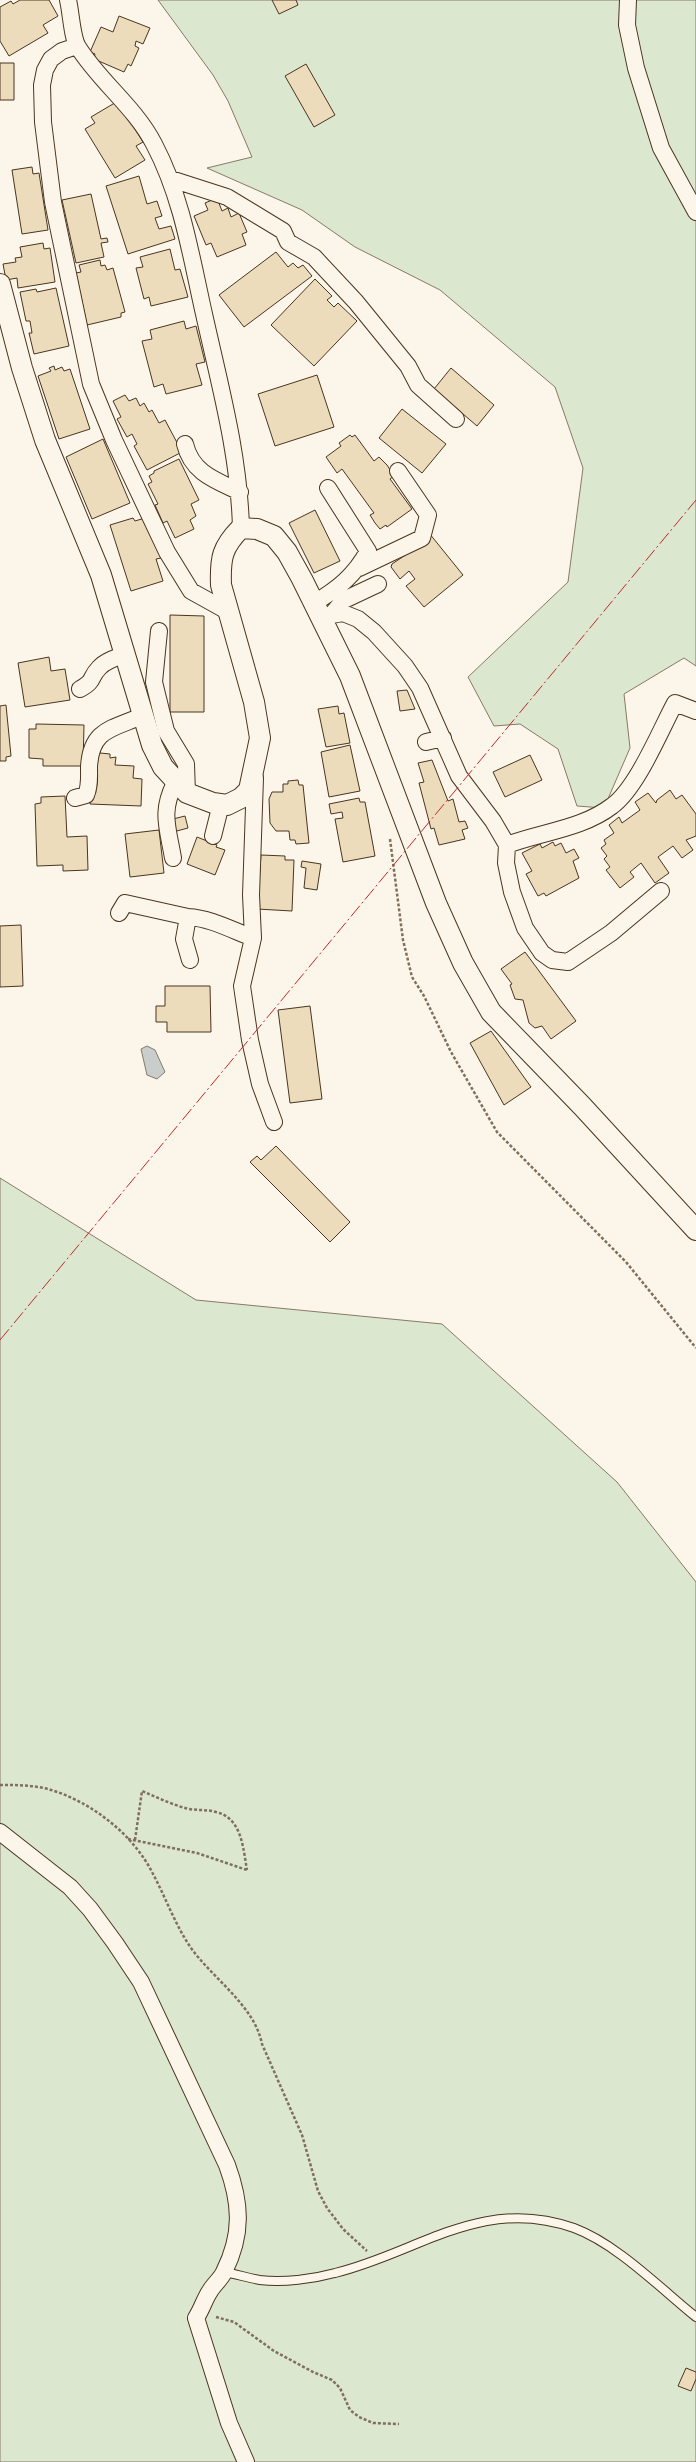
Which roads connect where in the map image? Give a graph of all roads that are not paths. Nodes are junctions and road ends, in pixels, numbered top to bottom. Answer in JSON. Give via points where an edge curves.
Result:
{"nodes":[{"id":1,"x":68,"y":0,"type":"edge"},
{"id":2,"x":628,"y":0,"type":"edge"},
{"id":3,"x":77,"y":46,"type":"junction"},
{"id":4,"x":171,"y":179,"type":"junction"},
{"id":5,"x":696,"y":212,"type":"edge"},
{"id":6,"x":0,"y":284,"type":"edge"},
{"id":7,"x":456,"y":419,"type":"dead end"},
{"id":8,"x":185,"y":444,"type":"dead end"},
{"id":9,"x":398,"y":471,"type":"dead end"},
{"id":10,"x":328,"y":488,"type":"dead end"},
{"id":11,"x":240,"y":492,"type":"junction"},
{"id":12,"x":241,"y":528,"type":"junction"},
{"id":13,"x":359,"y":568,"type":"junction"},
{"id":14,"x":378,"y":584,"type":"dead end"},
{"id":15,"x":228,"y":611,"type":"junction"},
{"id":16,"x":322,"y":611,"type":"junction"},
{"id":17,"x":159,"y":631,"type":"dead end"},
{"id":18,"x":124,"y":655,"type":"junction"},
{"id":19,"x":80,"y":689,"type":"dead end"},
{"id":20,"x":696,"y":711,"type":"edge"},
{"id":21,"x":142,"y":716,"type":"junction"},
{"id":22,"x":443,"y":738,"type":"junction"},
{"id":23,"x":426,"y":742,"type":"dead end"},
{"id":24,"x":256,"y":763,"type":"junction"},
{"id":25,"x":181,"y":788,"type":"junction"},
{"id":26,"x":75,"y":798,"type":"dead end"},
{"id":27,"x":221,"y":804,"type":"junction"},
{"id":28,"x":213,"y":836,"type":"dead end"},
{"id":29,"x":507,"y":845,"type":"junction"},
{"id":30,"x":174,"y":858,"type":"dead end"},
{"id":31,"x":661,"y":891,"type":"dead end"},
{"id":32,"x":119,"y":913,"type":"dead end"},
{"id":33,"x":188,"y":918,"type":"junction"},
{"id":34,"x":253,"y":938,"type":"junction"},
{"id":35,"x":190,"y":960,"type":"dead end"},
{"id":36,"x":274,"y":1122,"type":"dead end"},
{"id":37,"x":696,"y":1230,"type":"edge"},
{"id":38,"x":0,"y":1832,"type":"edge"},
{"id":39,"x":224,"y":2272,"type":"junction"},
{"id":40,"x":696,"y":2317,"type":"edge"},
{"id":41,"x":246,"y":2462,"type":"edge"}],
"edges":[{"from":1,"to":3,"type":"street"},
{"from":2,"to":5,"type":"street","via":[[629,33],[636,68],[661,148]]},
{"from":3,"to":4,"type":"street","via":[[134,115],[153,143]]},
{"from":3,"to":15,"type":"street","via":[[56,55],[45,70],[42,85],[43,122],[53,202],[91,384],[114,440],[167,552],[191,591]]},
{"from":4,"to":7,"type":"street","via":[[227,197],[283,231],[288,242],[314,256],[334,276],[408,366],[418,385]]},
{"from":4,"to":11,"type":"street","via":[[190,246],[220,377]]},
{"from":6,"to":18,"type":"street","via":[[22,368],[45,440],[101,575]]},
{"from":8,"to":11,"type":"street","via":[[187,454],[197,469]]},
{"from":9,"to":13,"type":"street","via":[[428,515],[422,538]]},
{"from":10,"to":13,"type":"street","via":[[368,551]]},
{"from":11,"to":12,"type":"street"},
{"from":12,"to":15,"type":"street","via":[[227,542],[220,567],[221,585]]},
{"from":12,"to":16,"type":"street","via":[[257,529],[274,536],[287,552]]},
{"from":13,"to":16,"type":"street","via":[[336,590]]},
{"from":14,"to":16,"type":"street"},
{"from":15,"to":24,"type":"street","via":[[258,720],[260,738]]},
{"from":16,"to":22,"type":"street","via":[[343,612],[358,619],[392,650],[420,688]]},
{"from":16,"to":37,"type":"street","via":[[350,676],[406,828],[452,940],[491,1012]]},
{"from":17,"to":25,"type":"street","via":[[154,682],[166,731],[186,764]]},
{"from":18,"to":19,"type":"street","via":[[111,659],[98,668],[91,682]]},
{"from":18,"to":21,"type":"street"},
{"from":20,"to":29,"type":"street","via":[[675,703],[632,786],[612,806],[553,832],[531,836]]},
{"from":21,"to":25,"type":"street","via":[[163,767]]},
{"from":21,"to":26,"type":"street","via":[[105,730],[94,741],[90,755],[90,787],[86,795]]},
{"from":22,"to":23,"type":"street"},
{"from":22,"to":29,"type":"street","via":[[459,776],[493,821]]},
{"from":24,"to":27,"type":"street","via":[[249,790],[241,798],[227,805]]},
{"from":24,"to":34,"type":"street","via":[[251,895]]},
{"from":25,"to":27,"type":"street"},
{"from":25,"to":30,"type":"street","via":[[168,797],[165,823]]},
{"from":27,"to":28,"type":"street"},
{"from":29,"to":31,"type":"street","via":[[506,863],[512,892],[526,928],[542,953],[556,962],[568,962],[578,956],[616,929]]},
{"from":32,"to":33,"type":"street","via":[[125,903]]},
{"from":33,"to":34,"type":"street","via":[[204,920]]},
{"from":33,"to":35,"type":"street","via":[[184,939]]},
{"from":34,"to":36,"type":"street","via":[[242,986],[243,1003],[260,1084]]},
{"from":38,"to":39,"type":"street","via":[[70,1887],[90,1909],[141,1982],[212,2129],[237,2193],[238,2226]]},
{"from":39,"to":40,"type":"lane","via":[[261,2280],[302,2279],[334,2274],[450,2229],[479,2222],[530,2218],[554,2222],[599,2241]]},
{"from":39,"to":41,"type":"street","via":[[209,2291],[196,2318],[229,2424]]}]}
